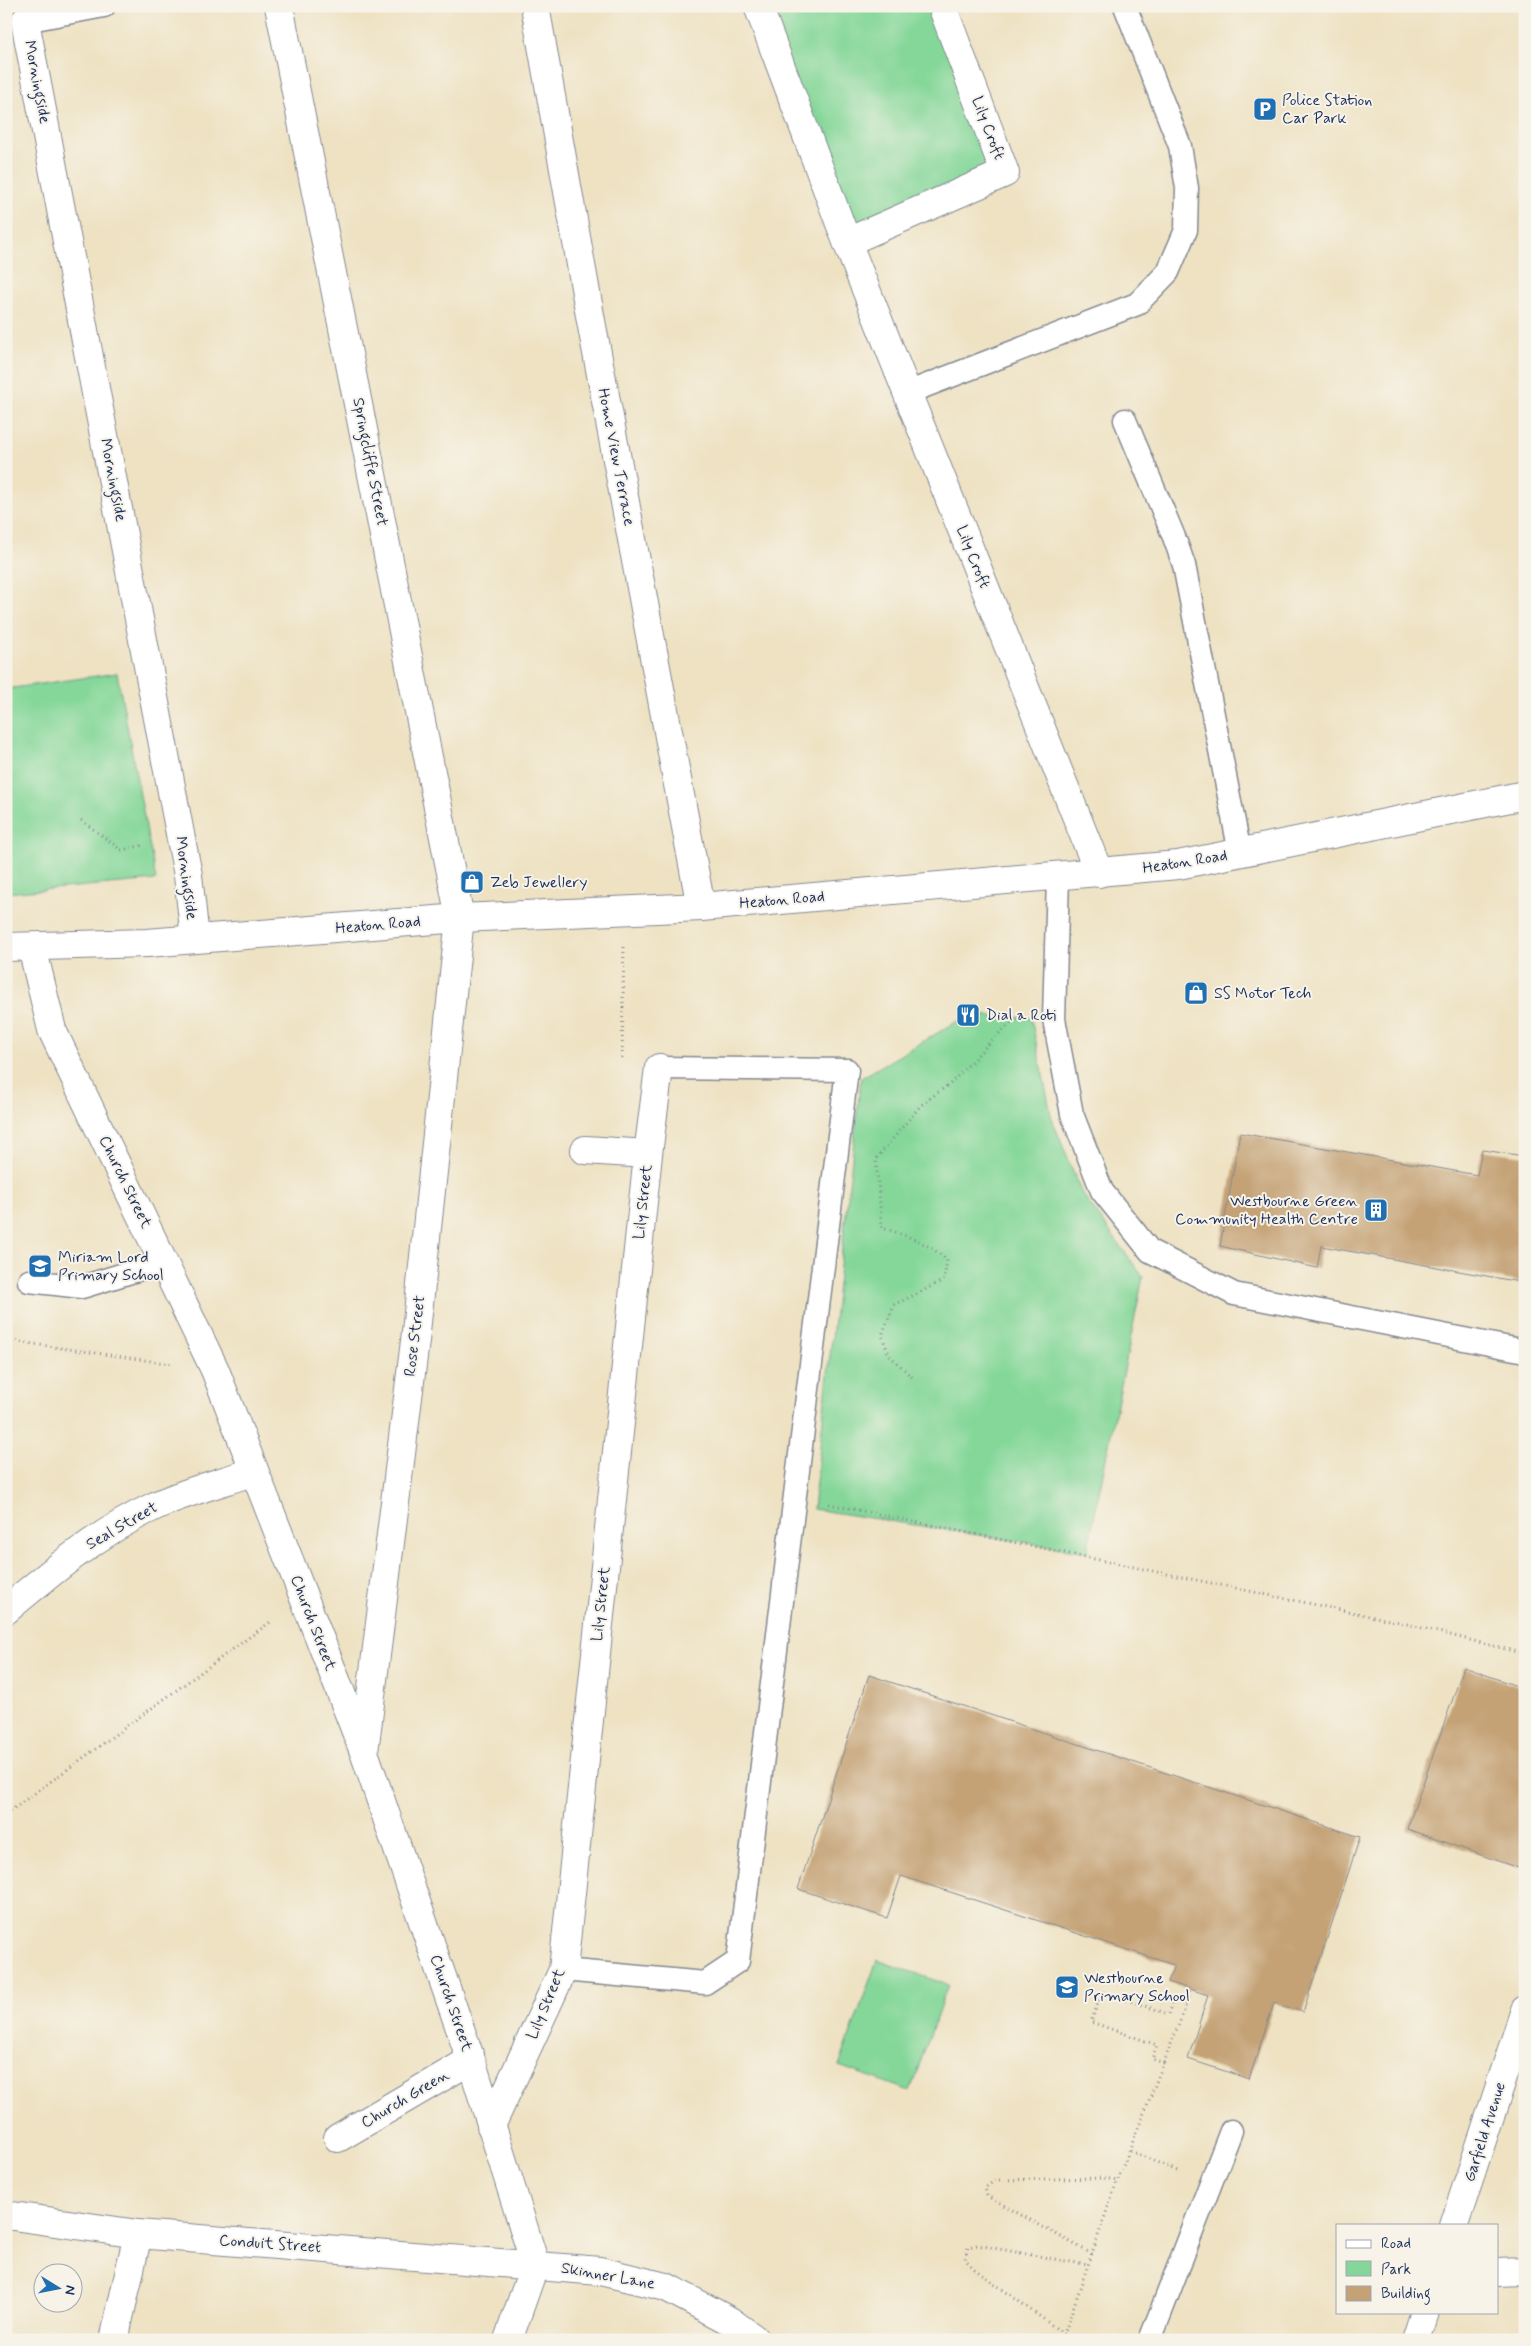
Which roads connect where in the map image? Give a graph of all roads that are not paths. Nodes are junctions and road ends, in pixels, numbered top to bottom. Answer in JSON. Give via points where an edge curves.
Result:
{"nodes":[{"id":1,"x":104,"y":6,"type":"edge"},
{"id":2,"x":279,"y":6,"type":"edge"},
{"id":3,"x":535,"y":6,"type":"edge"},
{"id":4,"x":758,"y":6,"type":"edge"},
{"id":5,"x":942,"y":6,"type":"edge"},
{"id":6,"x":1125,"y":6,"type":"edge"},
{"id":7,"x":25,"y":21,"type":"joint"},
{"id":8,"x":847,"y":242,"type":"junction"},
{"id":9,"x":907,"y":393,"type":"junction"},
{"id":10,"x":1125,"y":420,"type":"dead end"},
{"id":11,"x":1525,"y":795,"type":"edge"},
{"id":12,"x":1240,"y":853,"type":"junction"},
{"id":13,"x":1099,"y":873,"type":"junction"},
{"id":14,"x":1058,"y":877,"type":"junction"},
{"id":15,"x":701,"y":907,"type":"junction"},
{"id":16,"x":460,"y":918,"type":"junction"},
{"id":17,"x":195,"y":939,"type":"junction"},
{"id":18,"x":19,"y":947,"type":"edge"},
{"id":19,"x":660,"y":1068,"type":"joint"},
{"id":20,"x":585,"y":1150,"type":"dead end"},
{"id":21,"x":648,"y":1154,"type":"junction"},
{"id":22,"x":164,"y":1262,"type":"junction"},
{"id":23,"x":29,"y":1281,"type":"dead end"},
{"id":24,"x":1525,"y":1351,"type":"edge"},
{"id":25,"x":254,"y":1471,"type":"junction"},
{"id":26,"x":6,"y":1610,"type":"edge"},
{"id":27,"x":364,"y":1752,"type":"junction"},
{"id":28,"x":563,"y":1970,"type":"junction"},
{"id":29,"x":1525,"y":2010,"type":"edge"},
{"id":30,"x":471,"y":2060,"type":"junction"},
{"id":31,"x":491,"y":2126,"type":"junction"},
{"id":32,"x":1230,"y":2131,"type":"dead end"},
{"id":33,"x":338,"y":2138,"type":"dead end"},
{"id":34,"x":6,"y":2216,"type":"edge"},
{"id":35,"x":1454,"y":2224,"type":"edge"},
{"id":36,"x":138,"y":2234,"type":"junction"},
{"id":37,"x":535,"y":2264,"type":"junction"},
{"id":38,"x":1525,"y":2270,"type":"edge"},
{"id":39,"x":1498,"y":2272,"type":"edge"},
{"id":40,"x":1424,"y":2314,"type":"edge"},
{"id":41,"x":114,"y":2340,"type":"edge"},
{"id":42,"x":508,"y":2340,"type":"edge"},
{"id":43,"x":756,"y":2340,"type":"edge"},
{"id":44,"x":1150,"y":2340,"type":"edge"},
{"id":45,"x":1416,"y":2340,"type":"edge"}],
"edges":[{"from":1,"to":7,"type":"lane"},
{"from":2,"to":16,"type":"street","name":"Springcliffe Street"},
{"from":3,"to":15,"type":"street","name":"Home View Terrace"},
{"from":4,"to":8,"type":"street","name":"Lily Croft"},
{"from":5,"to":8,"type":"street","name":"Lily Croft","via":[[1005,173]]},
{"from":6,"to":9,"type":"lane","via":[[1180,146],[1187,188],[1186,230],[1168,272],[1137,304]]},
{"from":7,"to":17,"type":"street","name":"Morningside","via":[[188,875]]},
{"from":8,"to":9,"type":"street","name":"Lily Croft"},
{"from":9,"to":13,"type":"street","name":"Lily Croft"},
{"from":10,"to":12,"type":"lane","via":[[1184,565]]},
{"from":11,"to":12,"type":"street","name":"Heaton Road"},
{"from":12,"to":13,"type":"street","name":"Heaton Road","via":[[1178,865]]},
{"from":13,"to":14,"type":"street","name":"Heaton Road"},
{"from":14,"to":15,"type":"street","name":"Heaton Road"},
{"from":14,"to":24,"type":"lane","via":[[1054,1019],[1072,1114],[1102,1191],[1150,1251],[1234,1294]]},
{"from":15,"to":16,"type":"street","name":"Heaton Road"},
{"from":16,"to":17,"type":"street","name":"Heaton Road"},
{"from":16,"to":27,"type":"street","name":"Rose Street","via":[[415,1341]]},
{"from":17,"to":18,"type":"street","name":"Heaton Road"},
{"from":18,"to":22,"type":"street","name":"Church Street","via":[[52,1030]]},
{"from":19,"to":21,"type":"street","name":"Lily Street"},
{"from":19,"to":28,"type":"lane","via":[[847,1070],[738,1962],[705,1983]]},
{"from":20,"to":21,"type":"street"},
{"from":21,"to":28,"type":"street","name":"Lily Street"},
{"from":22,"to":23,"type":"lane","via":[[82,1286]]},
{"from":22,"to":25,"type":"street","name":"Church Street","via":[[215,1370]]},
{"from":25,"to":26,"type":"street","name":"Seal Street","via":[[153,1506],[93,1541]]},
{"from":25,"to":27,"type":"street","name":"Church Street"},
{"from":27,"to":30,"type":"street","name":"Church Street"},
{"from":28,"to":31,"type":"street","name":"Lily Street"},
{"from":29,"to":35,"type":"street","name":"Garfield Avenue"},
{"from":30,"to":31,"type":"street","name":"Church Street"},
{"from":30,"to":33,"type":"street","name":"Church Green"},
{"from":31,"to":37,"type":"street","name":"Church Street"},
{"from":32,"to":44,"type":"lane"},
{"from":34,"to":36,"type":"street","name":"Conduit Street"},
{"from":36,"to":37,"type":"street","name":"Conduit Street"},
{"from":36,"to":41,"type":"street"},
{"from":37,"to":42,"type":"street"},
{"from":37,"to":43,"type":"street","name":"Skinner Lane","via":[[600,2271],[666,2287],[730,2321]]},
{"from":38,"to":39,"type":"street"},
{"from":40,"to":45,"type":"street"}]}
